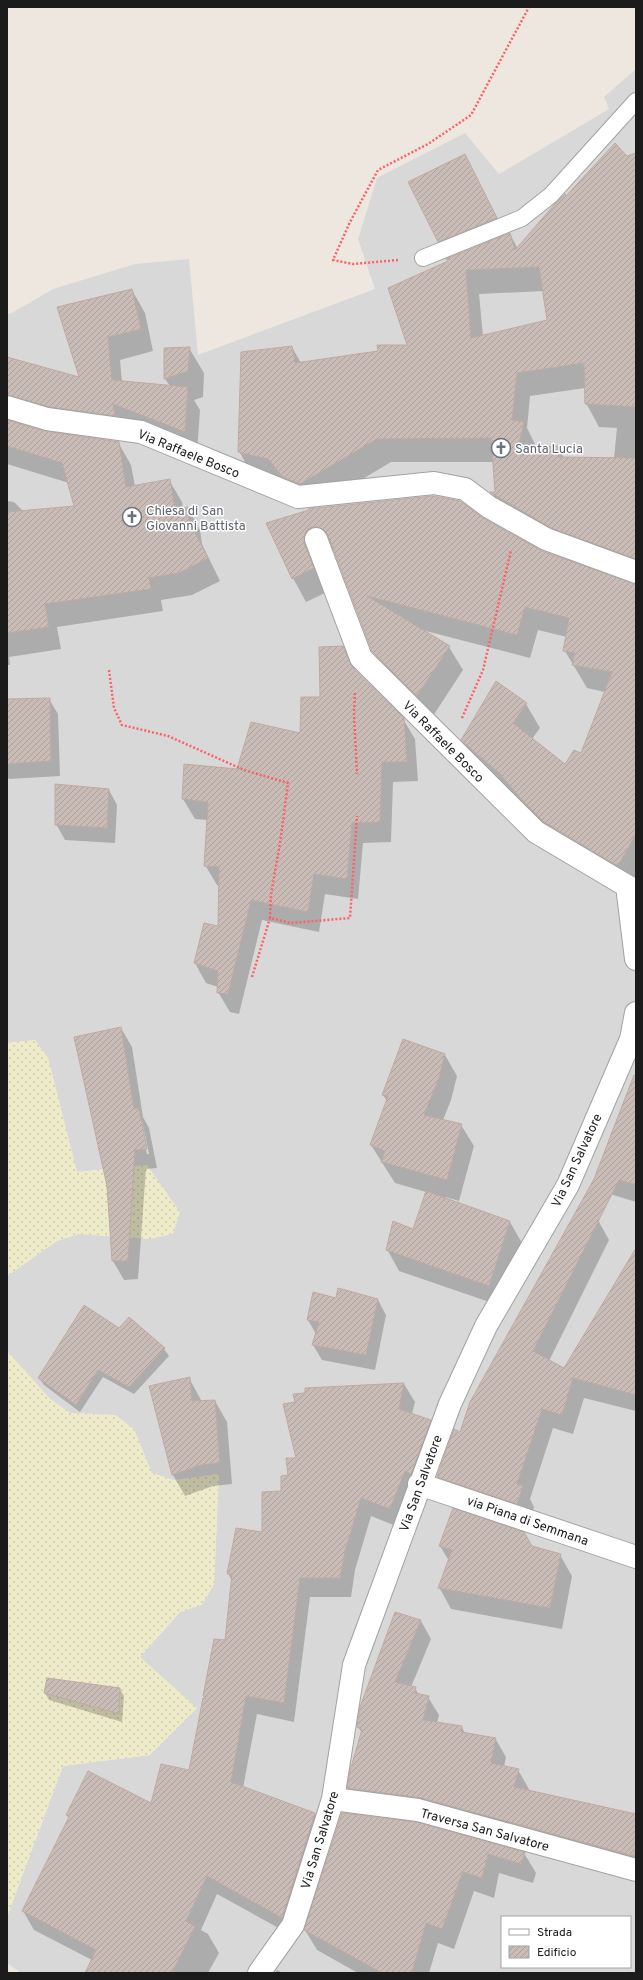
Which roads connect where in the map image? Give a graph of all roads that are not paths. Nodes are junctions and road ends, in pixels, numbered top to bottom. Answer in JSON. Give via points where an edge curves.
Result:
{"nodes":[{"id":1,"x":636,"y":101,"type":"edge"},
{"id":2,"x":423,"y":258,"type":"road end"},
{"id":3,"x":7,"y":407,"type":"edge"},
{"id":4,"x":316,"y":539,"type":"dead end"},
{"id":5,"x":636,"y":572,"type":"edge"},
{"id":6,"x":631,"y":888,"type":"edge"},
{"id":7,"x":636,"y":958,"type":"edge"},
{"id":8,"x":636,"y":1013,"type":"edge"},
{"id":9,"x":419,"y":1484,"type":"junction"},
{"id":10,"x":636,"y":1557,"type":"edge"},
{"id":11,"x":332,"y":1799,"type":"junction"},
{"id":12,"x":636,"y":1870,"type":"edge"},
{"id":13,"x":260,"y":1973,"type":"edge"}],
"edges":[{"from":1,"to":2,"type":"lane","via":[[551,195],[522,218]]},
{"from":3,"to":5,"type":"street","name":"Via Raffaele Bosco","via":[[47,420],[141,432],[298,497],[434,484],[464,489],[489,507],[546,539]]},
{"from":4,"to":6,"type":"street","name":"Via Raffaele Bosco","via":[[361,658],[536,832]]},
{"from":6,"to":7,"type":"street"},
{"from":8,"to":9,"type":"street","name":"Via San Salvatore","via":[[631,1039],[568,1185],[486,1326],[450,1404]]},
{"from":9,"to":10,"type":"street","name":"via Piana di Semmana"},
{"from":9,"to":11,"type":"street","name":"Via San Salvatore","via":[[354,1665]]},
{"from":11,"to":12,"type":"street","name":"Traversa San Salvatore","via":[[418,1810]]},
{"from":11,"to":13,"type":"street","name":"Via San Salvatore","via":[[293,1925]]}]}
